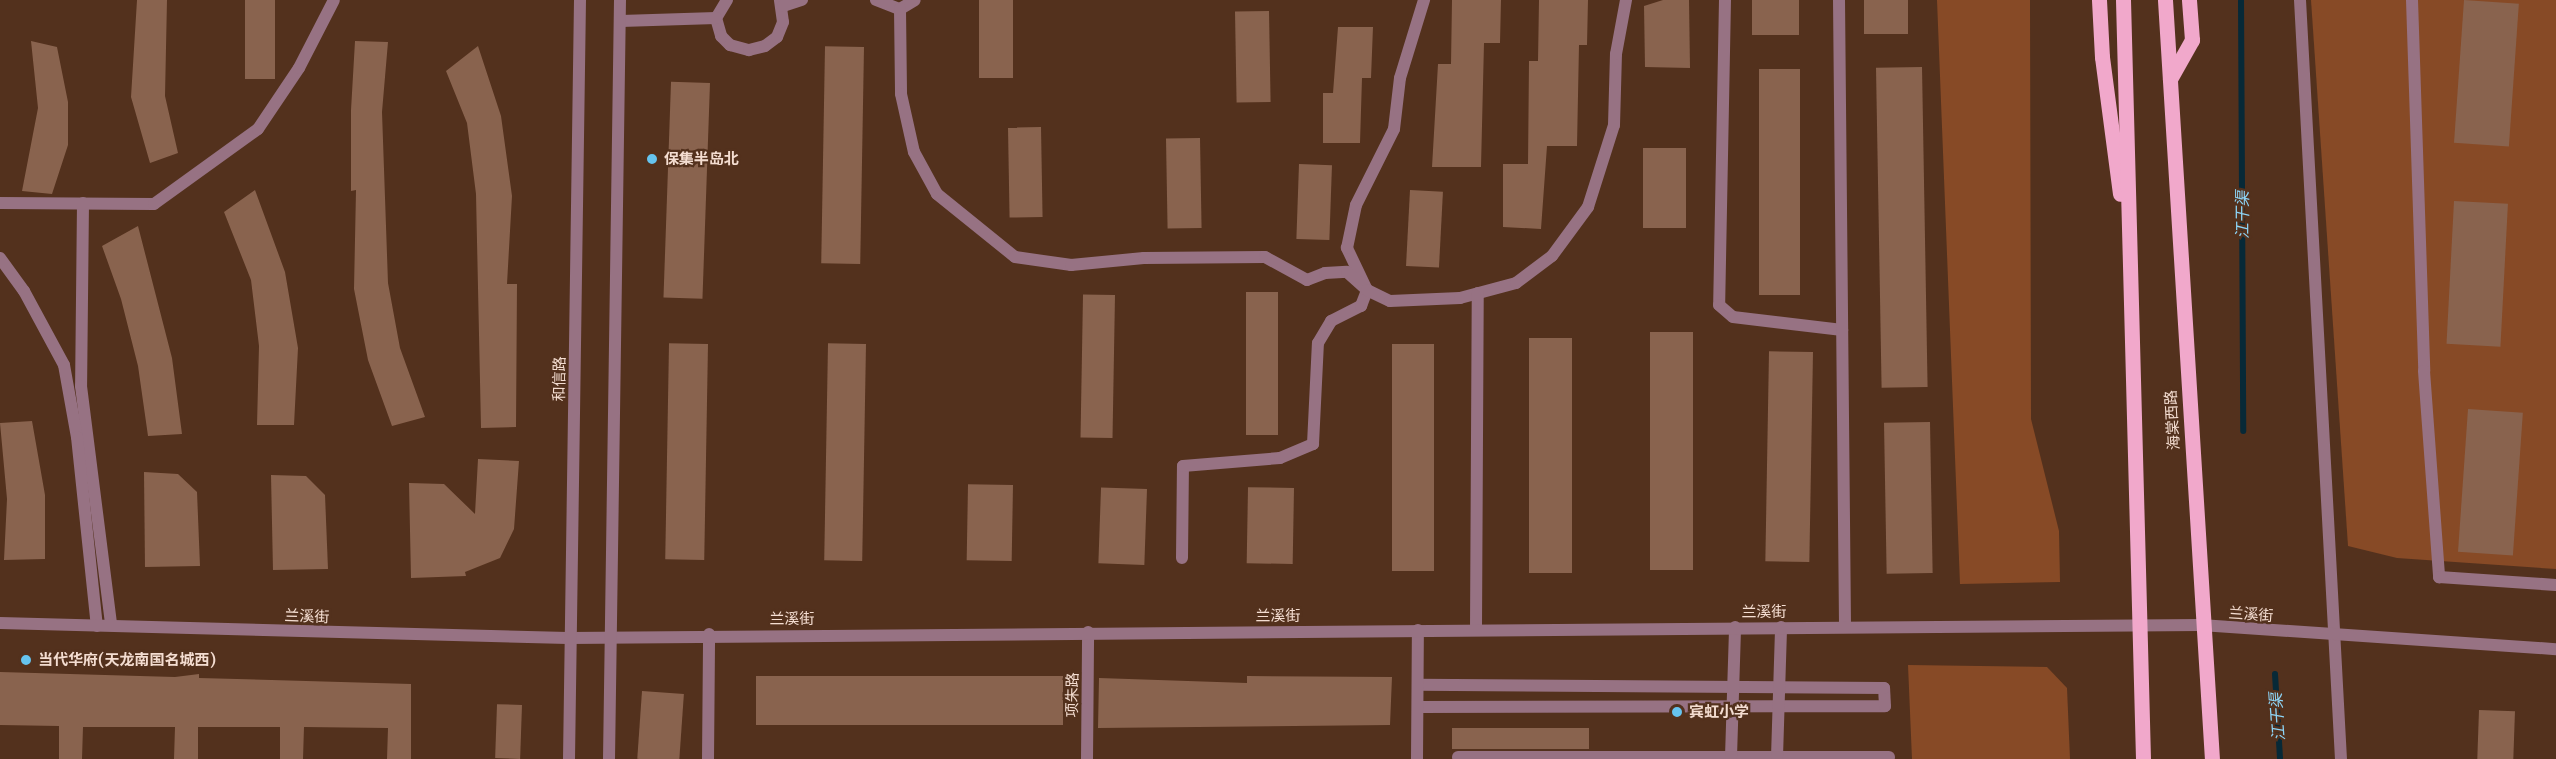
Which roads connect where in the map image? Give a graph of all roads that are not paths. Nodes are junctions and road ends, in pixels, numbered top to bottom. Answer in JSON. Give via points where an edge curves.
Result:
{"nodes":[{"id":1,"x":333,"y":0,"type":"edge"},
{"id":2,"x":580,"y":0,"type":"edge"},
{"id":3,"x":621,"y":0,"type":"edge"},
{"id":4,"x":727,"y":0,"type":"edge"},
{"id":5,"x":802,"y":0,"type":"edge"},
{"id":6,"x":876,"y":0,"type":"edge"},
{"id":7,"x":915,"y":0,"type":"edge"},
{"id":8,"x":1424,"y":0,"type":"edge"},
{"id":9,"x":1626,"y":0,"type":"edge"},
{"id":10,"x":1725,"y":0,"type":"edge"},
{"id":11,"x":1839,"y":0,"type":"edge"},
{"id":12,"x":2099,"y":0,"type":"edge"},
{"id":13,"x":2123,"y":0,"type":"edge"},
{"id":14,"x":2165,"y":0,"type":"edge"},
{"id":15,"x":2189,"y":0,"type":"edge"},
{"id":16,"x":2300,"y":0,"type":"edge"},
{"id":17,"x":2412,"y":0,"type":"edge"},
{"id":18,"x":782,"y":3,"type":"edge"},
{"id":19,"x":900,"y":9,"type":"junction"},
{"id":20,"x":716,"y":18,"type":"junction"},
{"id":21,"x":621,"y":21,"type":"junction"},
{"id":22,"x":2170,"y":80,"type":"junction"},
{"id":23,"x":0,"y":203,"type":"edge"},
{"id":24,"x":83,"y":203,"type":"junction"},
{"id":25,"x":0,"y":258,"type":"edge"},
{"id":26,"x":2130,"y":271,"type":"junction"},
{"id":27,"x":1367,"y":290,"type":"junction"},
{"id":28,"x":1478,"y":293,"type":"junction"},
{"id":29,"x":1842,"y":330,"type":"junction"},
{"id":30,"x":1182,"y":558,"type":"dead end"},
{"id":31,"x":2556,"y":585,"type":"edge"},
{"id":32,"x":0,"y":623,"type":"edge"},
{"id":33,"x":111,"y":625,"type":"junction"},
{"id":34,"x":2201,"y":625,"type":"junction"},
{"id":35,"x":97,"y":626,"type":"junction"},
{"id":36,"x":2142,"y":626,"type":"junction"},
{"id":37,"x":1735,"y":627,"type":"junction"},
{"id":38,"x":1781,"y":627,"type":"junction"},
{"id":39,"x":1845,"y":627,"type":"junction"},
{"id":40,"x":1476,"y":628,"type":"junction"},
{"id":41,"x":1418,"y":630,"type":"junction"},
{"id":42,"x":1088,"y":632,"type":"junction"},
{"id":43,"x":610,"y":634,"type":"junction"},
{"id":44,"x":709,"y":634,"type":"junction"},
{"id":45,"x":2335,"y":634,"type":"junction"},
{"id":46,"x":568,"y":638,"type":"junction"},
{"id":47,"x":2556,"y":649,"type":"edge"},
{"id":48,"x":1418,"y":685,"type":"junction"},
{"id":49,"x":1733,"y":687,"type":"junction"},
{"id":50,"x":1779,"y":688,"type":"junction"},
{"id":51,"x":1418,"y":707,"type":"junction"},
{"id":52,"x":1733,"y":707,"type":"junction"},
{"id":53,"x":1778,"y":707,"type":"junction"},
{"id":54,"x":1458,"y":757,"type":"dead end"},
{"id":55,"x":1731,"y":757,"type":"junction"},
{"id":56,"x":1777,"y":757,"type":"junction"},
{"id":57,"x":1889,"y":757,"type":"dead end"},
{"id":58,"x":1561,"y":758,"type":"edge"},
{"id":59,"x":569,"y":759,"type":"edge"},
{"id":60,"x":609,"y":759,"type":"edge"},
{"id":61,"x":708,"y":759,"type":"edge"},
{"id":62,"x":1087,"y":759,"type":"edge"},
{"id":63,"x":1417,"y":759,"type":"edge"},
{"id":64,"x":2144,"y":759,"type":"edge"},
{"id":65,"x":2211,"y":759,"type":"edge"},
{"id":66,"x":2341,"y":759,"type":"edge"}],
"edges":[{"from":1,"to":24,"type":"street","via":[[299,68],[258,129],[154,204]]},
{"from":2,"to":46,"type":"street","name":"和信路"},
{"from":3,"to":21,"type":"street"},
{"from":4,"to":20,"type":"street"},
{"from":5,"to":18,"type":"street"},
{"from":6,"to":19,"type":"street"},
{"from":7,"to":19,"type":"street"},
{"from":8,"to":27,"type":"street","via":[[1400,78],[1394,129],[1356,206],[1347,248]]},
{"from":9,"to":28,"type":"street","via":[[1616,54],[1614,125],[1588,207],[1552,256],[1516,283]]},
{"from":10,"to":29,"type":"street","via":[[1719,305],[1733,317]]},
{"from":11,"to":29,"type":"street"},
{"from":12,"to":26,"type":"main road","via":[[2102,57]]},
{"from":13,"to":26,"type":"main road"},
{"from":14,"to":22,"type":"main road","name":"海棠西路"},
{"from":15,"to":22,"type":"main road","via":[[2192,39]]},
{"from":16,"to":45,"type":"street"},
{"from":17,"to":31,"type":"street","via":[[2424,371],[2439,577]]},
{"from":18,"to":20,"type":"street","via":[[783,22],[777,37],[765,46],[749,50],[730,45],[721,36]]},
{"from":19,"to":27,"type":"street","via":[[901,94],[914,152],[937,194],[1015,257],[1071,265],[1144,258],[1265,257],[1307,280],[1325,273],[1347,272]]},
{"from":20,"to":21,"type":"street"},
{"from":21,"to":43,"type":"street"},
{"from":22,"to":34,"type":"main road","name":"海棠西路"},
{"from":23,"to":24,"type":"street"},
{"from":24,"to":33,"type":"street","via":[[81,386]]},
{"from":25,"to":35,"type":"street","via":[[24,291],[64,365],[77,436]]},
{"from":26,"to":36,"type":"main road"},
{"from":27,"to":28,"type":"street","via":[[1390,301],[1460,298]]},
{"from":27,"to":30,"type":"street","via":[[1360,306],[1331,321],[1318,344],[1313,444],[1280,458],[1183,466]]},
{"from":28,"to":40,"type":"street"},
{"from":29,"to":39,"type":"street"},
{"from":32,"to":35,"type":"street","name":"兰溪街"},
{"from":33,"to":35,"type":"street","name":"兰溪街"},
{"from":33,"to":46,"type":"street","name":"兰溪街"},
{"from":34,"to":36,"type":"street","name":"兰溪街"},
{"from":34,"to":45,"type":"street","name":"兰溪街"},
{"from":34,"to":65,"type":"main road","name":"海棠西路"},
{"from":36,"to":39,"type":"street","name":"兰溪街"},
{"from":36,"to":64,"type":"main road"},
{"from":37,"to":38,"type":"street","name":"兰溪街"},
{"from":37,"to":40,"type":"street","name":"兰溪街"},
{"from":37,"to":49,"type":"street"},
{"from":38,"to":39,"type":"street","name":"兰溪街"},
{"from":38,"to":50,"type":"street"},
{"from":40,"to":41,"type":"street","name":"兰溪街"},
{"from":41,"to":42,"type":"street","name":"兰溪街"},
{"from":41,"to":48,"type":"street"},
{"from":42,"to":44,"type":"street","name":"兰溪街"},
{"from":42,"to":62,"type":"street","name":"项朱路"},
{"from":43,"to":44,"type":"street","name":"兰溪街"},
{"from":43,"to":46,"type":"street","name":"兰溪街"},
{"from":43,"to":60,"type":"street"},
{"from":44,"to":61,"type":"street"},
{"from":45,"to":47,"type":"street","name":"兰溪街"},
{"from":45,"to":66,"type":"street"},
{"from":46,"to":59,"type":"street","name":"和信路"},
{"from":48,"to":49,"type":"street"},
{"from":48,"to":51,"type":"street"},
{"from":49,"to":50,"type":"street"},
{"from":49,"to":52,"type":"street"},
{"from":50,"to":53,"type":"street"},
{"from":50,"to":53,"type":"street","via":[[1884,688],[1885,706]]},
{"from":51,"to":52,"type":"street"},
{"from":51,"to":63,"type":"street"},
{"from":52,"to":53,"type":"street"},
{"from":52,"to":55,"type":"street"},
{"from":53,"to":56,"type":"street"},
{"from":54,"to":58,"type":"street"},
{"from":55,"to":56,"type":"street"},
{"from":55,"to":58,"type":"street"},
{"from":56,"to":57,"type":"street"}]}
